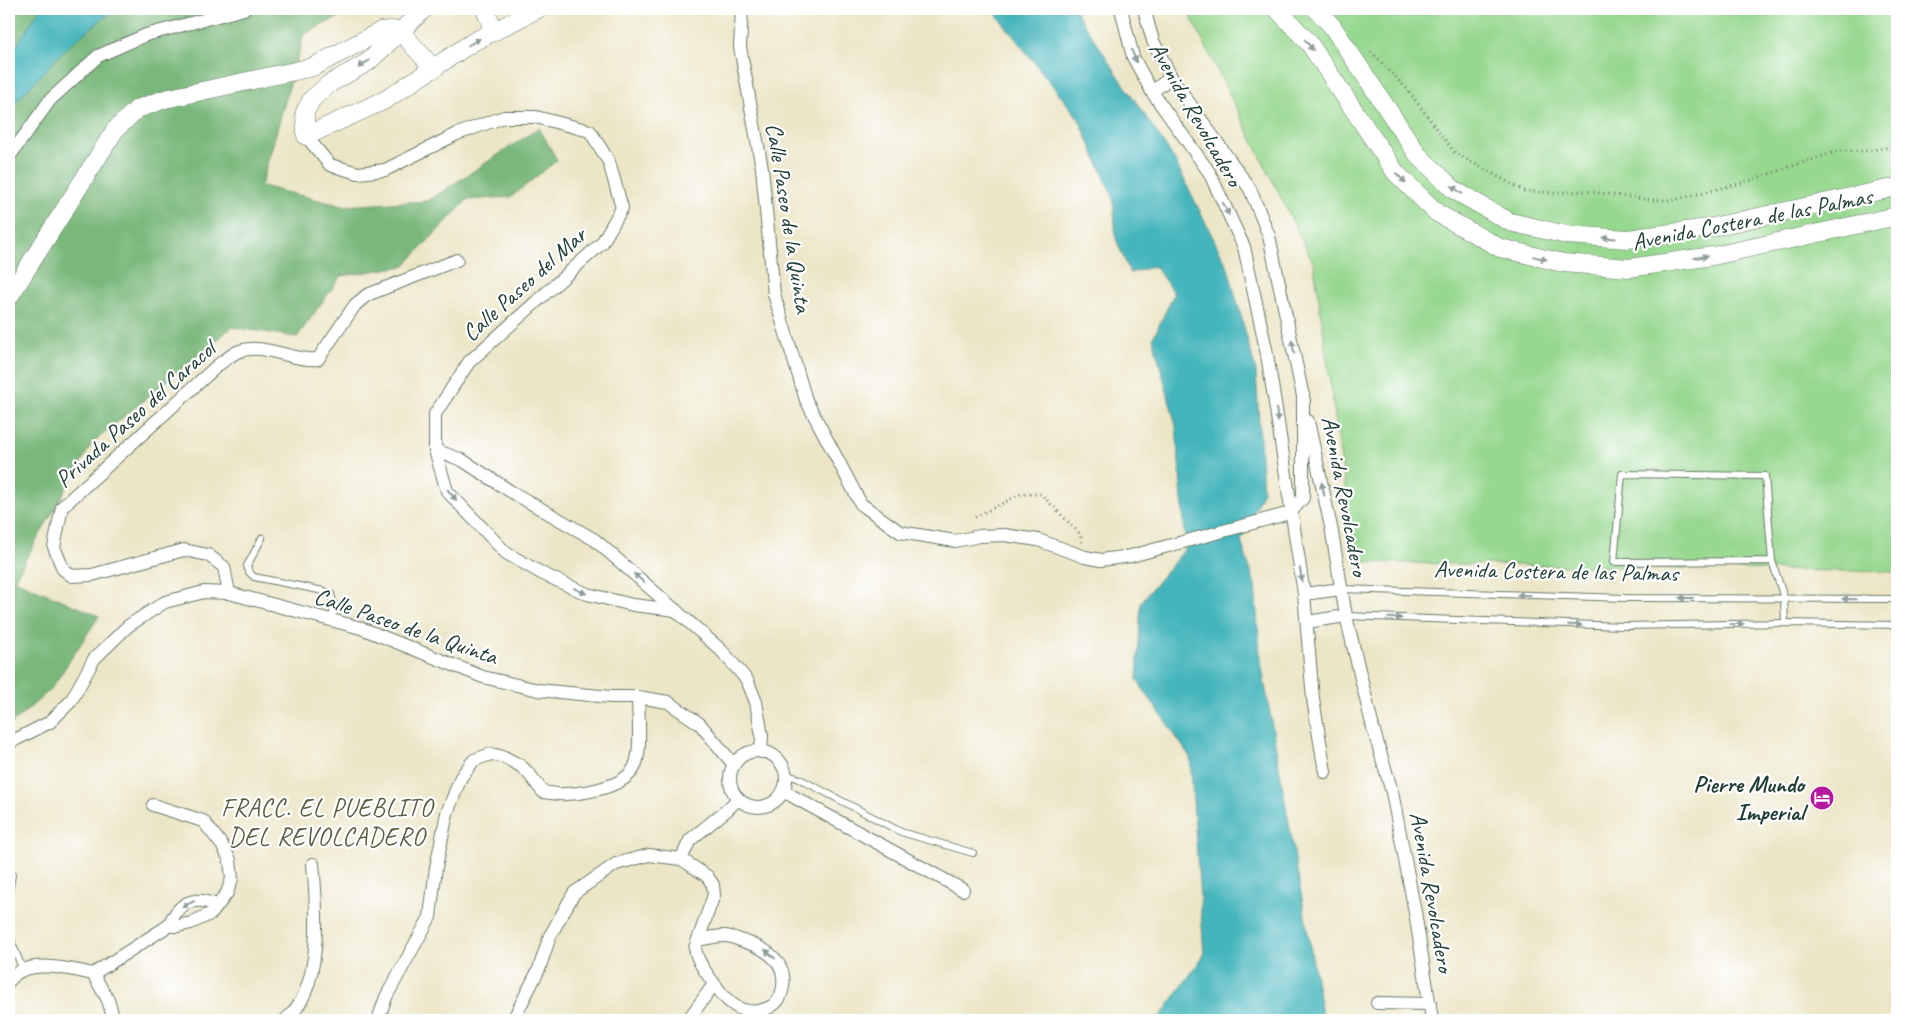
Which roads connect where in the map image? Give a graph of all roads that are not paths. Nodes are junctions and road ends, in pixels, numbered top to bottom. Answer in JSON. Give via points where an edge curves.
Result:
{"nodes":[{"id":1,"x":244,"y":9,"type":"edge"},
{"id":2,"x":424,"y":9,"type":"edge"},
{"id":3,"x":485,"y":9,"type":"edge"},
{"id":4,"x":538,"y":9,"type":"edge"},
{"id":5,"x":742,"y":9,"type":"edge"},
{"id":6,"x":1121,"y":9,"type":"edge"},
{"id":7,"x":1144,"y":9,"type":"edge"},
{"id":8,"x":1276,"y":9,"type":"edge"},
{"id":9,"x":1316,"y":9,"type":"edge"},
{"id":10,"x":400,"y":31,"type":"junction"},
{"id":11,"x":494,"y":32,"type":"junction"},
{"id":12,"x":434,"y":69,"type":"junction"},
{"id":13,"x":1171,"y":78,"type":"junction"},
{"id":14,"x":1152,"y":92,"type":"junction"},
{"id":15,"x":306,"y":136,"type":"junction"},
{"id":16,"x":9,"y":157,"type":"edge"},
{"id":17,"x":1897,"y":187,"type":"edge"},
{"id":18,"x":1897,"y":216,"type":"edge"},
{"id":19,"x":457,"y":260,"type":"dead end"},
{"id":20,"x":9,"y":297,"type":"edge"},
{"id":21,"x":1303,"y":395,"type":"junction"},
{"id":22,"x":435,"y":450,"type":"junction"},
{"id":23,"x":1290,"y":513,"type":"junction"},
{"id":24,"x":262,"y":538,"type":"dead end"},
{"id":25,"x":1772,"y":560,"type":"junction"},
{"id":26,"x":1341,"y":589,"type":"junction"},
{"id":27,"x":229,"y":593,"type":"junction"},
{"id":28,"x":1304,"y":594,"type":"junction"},
{"id":29,"x":1784,"y":598,"type":"junction"},
{"id":30,"x":1897,"y":600,"type":"edge"},
{"id":31,"x":676,"y":610,"type":"junction"},
{"id":32,"x":1346,"y":616,"type":"junction"},
{"id":33,"x":332,"y":620,"type":"junction"},
{"id":34,"x":1307,"y":622,"type":"junction"},
{"id":35,"x":1785,"y":623,"type":"junction"},
{"id":36,"x":1897,"y":625,"type":"edge"},
{"id":37,"x":638,"y":697,"type":"junction"},
{"id":38,"x":9,"y":743,"type":"edge"},
{"id":39,"x":761,"y":752,"type":"junction"},
{"id":40,"x":734,"y":765,"type":"junction"},
{"id":41,"x":1325,"y":772,"type":"dead end"},
{"id":42,"x":786,"y":774,"type":"junction"},
{"id":43,"x":783,"y":791,"type":"junction"},
{"id":44,"x":738,"y":799,"type":"junction"},
{"id":45,"x":153,"y":806,"type":"dead end"},
{"id":46,"x":973,"y":853,"type":"dead end"},
{"id":47,"x":681,"y":859,"type":"junction"},
{"id":48,"x":313,"y":864,"type":"dead end"},
{"id":49,"x":12,"y":875,"type":"dead end"},
{"id":50,"x":963,"y":890,"type":"dead end"},
{"id":51,"x":9,"y":891,"type":"edge"},
{"id":52,"x":216,"y":905,"type":"junction"},
{"id":53,"x":168,"y":926,"type":"junction"},
{"id":54,"x":9,"y":927,"type":"edge"},
{"id":55,"x":698,"y":940,"type":"junction"},
{"id":56,"x":23,"y":971,"type":"junction"},
{"id":57,"x":93,"y":974,"type":"junction"},
{"id":58,"x":9,"y":982,"type":"edge"},
{"id":59,"x":714,"y":984,"type":"junction"},
{"id":60,"x":1377,"y":1003,"type":"dead end"},
{"id":61,"x":1430,"y":1004,"type":"junction"},
{"id":62,"x":114,"y":1020,"type":"edge"},
{"id":63,"x":285,"y":1020,"type":"edge"},
{"id":64,"x":378,"y":1020,"type":"edge"},
{"id":65,"x":513,"y":1020,"type":"edge"},
{"id":66,"x":688,"y":1020,"type":"edge"},
{"id":67,"x":1432,"y":1020,"type":"edge"}],
"edges":[{"from":1,"to":16,"type":"street","via":[[146,35],[98,56],[50,100]]},
{"from":2,"to":10,"type":"main road"},
{"from":3,"to":11,"type":"main road"},
{"from":4,"to":11,"type":"main road"},
{"from":5,"to":23,"type":"street","name":"Calle Paseo de la Quinta","via":[[740,47],[762,168],[774,294],[806,400],[861,504],[900,532],[956,541],[1004,534],[1038,540],[1101,560],[1131,556]]},
{"from":6,"to":14,"type":"street","name":"Avenida Revolcadero","one_way":true,"via":[[1134,57]]},
{"from":7,"to":13,"type":"street","name":"Avenida Revolcadero","via":[[1153,41]]},
{"from":8,"to":18,"type":"main road","name":"Avenida Costera de las Palmas","one_way":true,"via":[[1309,43],[1396,173],[1437,212],[1500,248],[1563,263],[1629,268],[1713,256]]},
{"from":17,"to":9,"type":"main road","name":"Avenida Costera de las Palmas","one_way":true,"via":[[1708,228],[1628,239],[1567,235],[1510,222],[1454,190],[1418,155],[1332,26]]},
{"from":10,"to":12,"type":"main road"},
{"from":10,"to":15,"type":"main road","one_way":true,"via":[[368,62],[329,84],[312,99],[305,112]]},
{"from":10,"to":20,"type":"main road","via":[[381,31],[313,67],[165,99],[138,109],[115,130]]},
{"from":12,"to":11,"type":"main road","one_way":true,"via":[[473,42]]},
{"from":12,"to":15,"type":"main road","via":[[385,100]]},
{"from":13,"to":14,"type":"street"},
{"from":21,"to":13,"type":"street","name":"Avenida Revolcadero","one_way":true,"via":[[1269,236],[1250,189]]},
{"from":14,"to":23,"type":"street","name":"Avenida Revolcadero","one_way":true,"via":[[1208,172],[1244,247],[1266,349]]},
{"from":15,"to":22,"type":"street","name":"Calle Paseo del Mar","via":[[330,165],[358,173],[385,170],[458,134],[504,117],[536,117],[590,130],[609,162],[622,208],[602,243],[469,362],[435,414]]},
{"from":19,"to":27,"type":"street","name":"Privada Paseo del Caracol","via":[[367,295],[355,305],[318,359],[306,360],[259,348],[238,352],[218,365],[62,507],[54,547],[63,569],[72,576],[92,575],[184,550],[208,555],[224,567]]},
{"from":21,"to":23,"type":"street","via":[[1303,498]]},
{"from":26,"to":21,"type":"street","name":"Avenida Revolcadero","one_way":true},
{"from":31,"to":22,"type":"street","one_way":true,"via":[[595,540],[462,460]]},
{"from":22,"to":31,"type":"street","name":"Calle Paseo del Mar","one_way":true,"via":[[447,491],[506,553],[587,594],[633,605]]},
{"from":23,"to":28,"type":"street","name":"Avenida Revolcadero","one_way":true},
{"from":24,"to":33,"type":"lane","via":[[247,566],[248,572],[331,594],[334,606]]},
{"from":25,"to":25,"type":"lane","via":[[1765,476],[1622,474],[1614,562]]},
{"from":25,"to":29,"type":"lane"},
{"from":26,"to":28,"type":"street","name":"Avenida Costera de las Palmas"},
{"from":29,"to":26,"type":"lane","name":"Avenida Costera de las Palmas","one_way":true,"via":[[1625,598]]},
{"from":26,"to":32,"type":"street","name":"Avenida Revolcadero"},
{"from":27,"to":33,"type":"street","name":"Calle Paseo de la Quinta"},
{"from":27,"to":38,"type":"street","name":"Calle Paseo de la Quinta","via":[[204,592],[165,602],[128,626],[94,659],[71,701],[50,722]]},
{"from":28,"to":34,"type":"street","name":"Avenida Revolcadero"},
{"from":30,"to":29,"type":"lane","name":"Avenida Costera de las Palmas","one_way":true},
{"from":29,"to":35,"type":"lane"},
{"from":31,"to":39,"type":"street","via":[[721,650],[747,680],[756,702],[762,736]]},
{"from":32,"to":34,"type":"street"},
{"from":32,"to":35,"type":"lane","one_way":true,"via":[[1624,626]]},
{"from":32,"to":61,"type":"street","name":"Avenida Revolcadero","via":[[1392,792]]},
{"from":33,"to":37,"type":"street","name":"Calle Paseo de la Quinta","via":[[361,628],[483,677],[538,690]]},
{"from":34,"to":41,"type":"street","name":"Avenida Revolcadero","via":[[1312,699]]},
{"from":35,"to":36,"type":"lane"},
{"from":37,"to":40,"type":"street","name":"Calle Paseo de la Quinta","via":[[668,702],[700,724]]},
{"from":37,"to":64,"type":"street","via":[[635,767],[612,786],[565,794],[543,792],[530,774],[504,757],[491,754],[474,760],[461,777],[448,813],[436,867],[430,917],[386,997]]},
{"from":39,"to":40,"type":"street","via":[[746,755]]},
{"from":39,"to":42,"type":"street","via":[[772,755]]},
{"from":40,"to":44,"type":"street","via":[[730,778]]},
{"from":42,"to":43,"type":"street"},
{"from":42,"to":46,"type":"lane","via":[[901,832]]},
{"from":43,"to":44,"type":"street","via":[[771,804],[763,807],[754,807]]},
{"from":43,"to":50,"type":"street"},
{"from":44,"to":47,"type":"street","via":[[690,840]]},
{"from":45,"to":52,"type":"street","via":[[203,821],[222,845],[230,860],[232,879],[227,893]]},
{"from":47,"to":55,"type":"street","via":[[707,876],[713,885],[714,895]]},
{"from":47,"to":65,"type":"street","via":[[649,855],[616,864],[574,893],[550,936],[539,969]]},
{"from":48,"to":63,"type":"street","via":[[317,909],[314,957],[305,994]]},
{"from":49,"to":51,"type":"lane"},
{"from":52,"to":53,"type":"street","via":[[212,913],[202,919]]},
{"from":52,"to":53,"type":"street","one_way":true,"via":[[200,900],[190,901],[172,916]]},
{"from":53,"to":57,"type":"street"},
{"from":54,"to":56,"type":"lane"},
{"from":55,"to":59,"type":"street","via":[[696,956]]},
{"from":59,"to":55,"type":"street","one_way":true,"via":[[725,999],[746,1012],[771,1006],[780,998],[784,985],[782,970],[773,954],[758,945],[727,936]]},
{"from":56,"to":57,"type":"street","via":[[55,966]]},
{"from":56,"to":58,"type":"street"},
{"from":57,"to":62,"type":"street","via":[[108,1000]]},
{"from":59,"to":66,"type":"street"},
{"from":60,"to":61,"type":"street"},
{"from":61,"to":67,"type":"street","name":"Avenida Revolcadero"}]}
